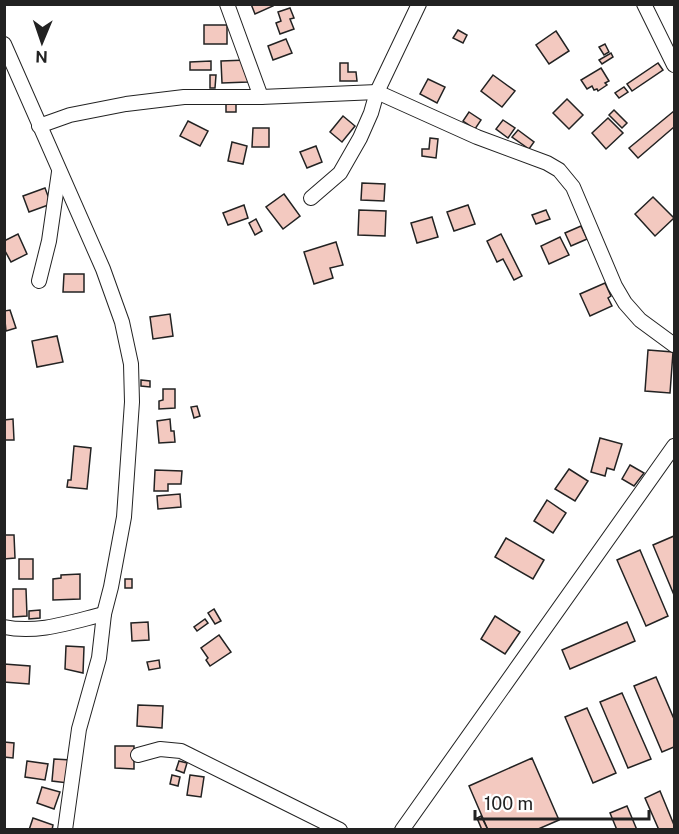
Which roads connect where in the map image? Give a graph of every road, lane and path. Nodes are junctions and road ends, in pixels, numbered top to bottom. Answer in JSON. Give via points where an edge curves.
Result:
{"nodes":[{"id":1,"x":227,"y":4,"type":"edge"},
{"id":2,"x":419,"y":4,"type":"edge"},
{"id":3,"x":644,"y":4,"type":"edge"},
{"id":4,"x":4,"y":45,"type":"edge"},
{"id":5,"x":675,"y":65,"type":"edge"},
{"id":6,"x":377,"y":92,"type":"junction"},
{"id":7,"x":261,"y":97,"type":"junction"},
{"id":8,"x":39,"y":126,"type":"junction"},
{"id":9,"x":58,"y":172,"type":"junction"},
{"id":10,"x":311,"y":198,"type":"dead end"},
{"id":11,"x":39,"y":281,"type":"dead end"},
{"id":12,"x":675,"y":345,"type":"edge"},
{"id":13,"x":675,"y":446,"type":"edge"},
{"id":14,"x":104,"y":614,"type":"junction"},
{"id":15,"x":4,"y":627,"type":"edge"},
{"id":16,"x":138,"y":755,"type":"dead end"},
{"id":17,"x":65,"y":830,"type":"edge"},
{"id":18,"x":340,"y":830,"type":"edge"},
{"id":19,"x":402,"y":830,"type":"edge"}],
"edges":[{"from":1,"to":7,"type":"street"},
{"from":2,"to":6,"type":"street"},
{"from":3,"to":5,"type":"street"},
{"from":4,"to":8,"type":"street"},
{"from":6,"to":7,"type":"street"},
{"from":6,"to":10,"type":"street","via":[[360,138],[340,173]]},
{"from":6,"to":12,"type":"street","via":[[558,170],[573,187],[625,303],[640,320]]},
{"from":7,"to":8,"type":"street","via":[[126,104],[70,115]]},
{"from":8,"to":9,"type":"street"},
{"from":9,"to":11,"type":"street"},
{"from":9,"to":14,"type":"street","via":[[103,269],[122,322],[131,364],[127,488]]},
{"from":13,"to":19,"type":"street"},
{"from":14,"to":15,"type":"street","via":[[40,629]]},
{"from":14,"to":17,"type":"street","via":[[99,658],[74,752]]},
{"from":16,"to":18,"type":"street","via":[[160,749],[181,751]]}]}
